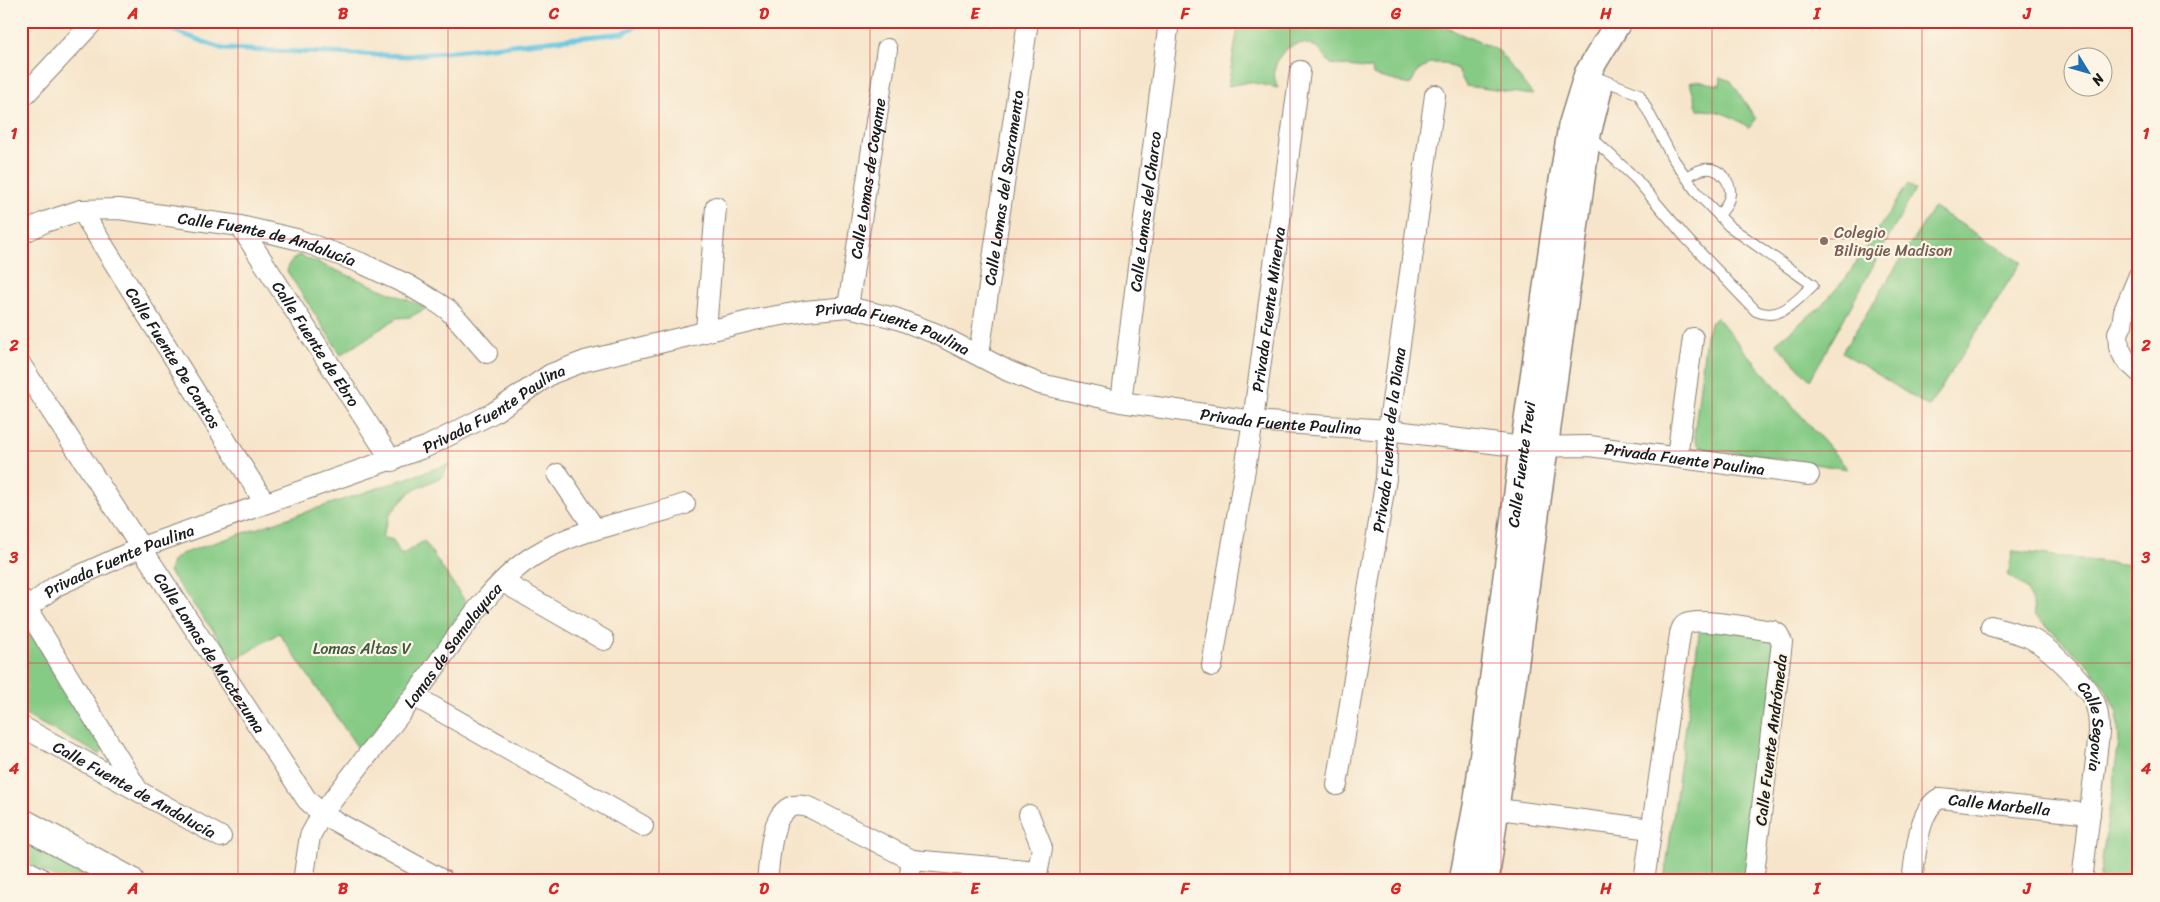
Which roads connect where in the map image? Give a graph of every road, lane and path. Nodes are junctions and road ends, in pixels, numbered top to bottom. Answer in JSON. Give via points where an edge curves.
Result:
{"nodes":[{"id":1,"x":94,"y":21,"type":"edge"},
{"id":2,"x":1028,"y":21,"type":"edge"},
{"id":3,"x":1169,"y":21,"type":"edge"},
{"id":4,"x":1619,"y":21,"type":"edge"},
{"id":5,"x":886,"y":49,"type":"dead end"},
{"id":6,"x":1300,"y":71,"type":"dead end"},
{"id":7,"x":1595,"y":76,"type":"junction"},
{"id":8,"x":1435,"y":96,"type":"dead end"},
{"id":9,"x":21,"y":99,"type":"edge"},
{"id":10,"x":1580,"y":130,"type":"junction"},
{"id":11,"x":1686,"y":177,"type":"junction"},
{"id":12,"x":716,"y":207,"type":"dead end"},
{"id":13,"x":81,"y":210,"type":"junction"},
{"id":14,"x":1719,"y":215,"type":"junction"},
{"id":15,"x":240,"y":226,"type":"junction"},
{"id":16,"x":21,"y":234,"type":"edge"},
{"id":17,"x":2139,"y":275,"type":"edge"},
{"id":18,"x":848,"y":307,"type":"junction"},
{"id":19,"x":706,"y":330,"type":"junction"},
{"id":20,"x":1693,"y":338,"type":"dead end"},
{"id":21,"x":487,"y":353,"type":"dead end"},
{"id":22,"x":979,"y":354,"type":"junction"},
{"id":23,"x":21,"y":365,"type":"edge"},
{"id":24,"x":2139,"y":372,"type":"edge"},
{"id":25,"x":1121,"y":402,"type":"junction"},
{"id":26,"x":1253,"y":421,"type":"junction"},
{"id":27,"x":1388,"y":430,"type":"junction"},
{"id":28,"x":1535,"y":447,"type":"junction"},
{"id":29,"x":1677,"y":457,"type":"junction"},
{"id":30,"x":392,"y":461,"type":"junction"},
{"id":31,"x":558,"y":474,"type":"dead end"},
{"id":32,"x":1809,"y":475,"type":"dead end"},
{"id":33,"x":265,"y":503,"type":"junction"},
{"id":34,"x":685,"y":504,"type":"dead end"},
{"id":35,"x":595,"y":529,"type":"junction"},
{"id":36,"x":142,"y":547,"type":"junction"},
{"id":37,"x":503,"y":582,"type":"junction"},
{"id":38,"x":23,"y":606,"type":"edge"},
{"id":39,"x":1992,"y":626,"type":"dead end"},
{"id":40,"x":604,"y":640,"type":"dead end"},
{"id":41,"x":1212,"y":666,"type":"dead end"},
{"id":42,"x":414,"y":696,"type":"junction"},
{"id":43,"x":21,"y":726,"type":"edge"},
{"id":44,"x":1337,"y":785,"type":"dead end"},
{"id":45,"x":137,"y":789,"type":"junction"},
{"id":46,"x":1486,"y":808,"type":"junction"},
{"id":47,"x":322,"y":814,"type":"junction"},
{"id":48,"x":2090,"y":814,"type":"junction"},
{"id":49,"x":1028,"y":815,"type":"dead end"},
{"id":50,"x":21,"y":822,"type":"edge"},
{"id":51,"x":643,"y":826,"type":"dead end"},
{"id":52,"x":1651,"y":829,"type":"junction"},
{"id":53,"x":221,"y":837,"type":"dead end"},
{"id":54,"x":912,"y":860,"type":"junction"},
{"id":55,"x":21,"y":872,"type":"edge"},
{"id":56,"x":1037,"y":876,"type":"edge"},
{"id":57,"x":38,"y":881,"type":"edge"},
{"id":58,"x":130,"y":881,"type":"edge"},
{"id":59,"x":303,"y":881,"type":"edge"},
{"id":60,"x":444,"y":881,"type":"edge"},
{"id":61,"x":767,"y":881,"type":"edge"},
{"id":62,"x":909,"y":881,"type":"edge"},
{"id":63,"x":1462,"y":881,"type":"edge"},
{"id":64,"x":1486,"y":881,"type":"edge"},
{"id":65,"x":1644,"y":881,"type":"edge"},
{"id":66,"x":1754,"y":881,"type":"edge"},
{"id":67,"x":1912,"y":881,"type":"edge"},
{"id":68,"x":2082,"y":881,"type":"edge"}],
"edges":[{"from":1,"to":9,"type":"street"},
{"from":2,"to":22,"type":"street","name":"Calle Lomas del Sacramento"},
{"from":3,"to":25,"type":"street","name":"Calle Lomas del Charco"},
{"from":4,"to":7,"type":"street","name":"Calle Fuente Trevi","via":[[1602,53]]},
{"from":5,"to":18,"type":"street","name":"Calle Lomas de Coyame"},
{"from":6,"to":26,"type":"street","name":"Privada Fuente Minerva"},
{"from":7,"to":10,"type":"street","name":"Calle Fuente Trevi"},
{"from":7,"to":11,"type":"lane","via":[[1639,94]]},
{"from":8,"to":27,"type":"street","name":"Privada Fuente de la Diana"},
{"from":10,"to":14,"type":"lane","via":[[1605,148],[1636,179],[1686,238],[1756,311],[1765,316],[1784,311],[1813,285],[1729,226]]},
{"from":10,"to":28,"type":"street","name":"Calle Fuente Trevi"},
{"from":11,"to":14,"type":"lane"},
{"from":11,"to":14,"type":"lane","via":[[1704,169],[1714,170],[1725,178],[1729,185],[1729,201]]},
{"from":12,"to":19,"type":"street"},
{"from":13,"to":15,"type":"street","name":"Calle Fuente de Andalucía","via":[[119,209]]},
{"from":13,"to":16,"type":"street","name":"Calle Fuente de Andalucía"},
{"from":13,"to":33,"type":"street","name":"Calle Fuente De Cantos"},
{"from":15,"to":21,"type":"street","name":"Calle Fuente de Andalucía","via":[[296,239],[408,285],[447,309]]},
{"from":15,"to":30,"type":"street","name":"Calle Fuente de Ebro"},
{"from":17,"to":24,"type":"street","via":[[2118,333],[2119,347],[2125,359]]},
{"from":18,"to":19,"type":"street","name":"Privada Fuente Paulina","via":[[805,311]]},
{"from":18,"to":22,"type":"street","name":"Privada Fuente Paulina","via":[[896,318]]},
{"from":19,"to":30,"type":"street","name":"Privada Fuente Paulina","via":[[585,361],[552,374],[493,413]]},
{"from":20,"to":29,"type":"street"},
{"from":22,"to":25,"type":"street","name":"Privada Fuente Paulina","via":[[1040,384]]},
{"from":23,"to":36,"type":"street","name":"Calle Lomas de Moctezuma"},
{"from":25,"to":26,"type":"street","name":"Privada Fuente Paulina"},
{"from":26,"to":27,"type":"street","name":"Privada Fuente Paulina"},
{"from":26,"to":41,"type":"street","name":"Privada Fuente Minerva"},
{"from":27,"to":28,"type":"street","name":"Privada Fuente Paulina"},
{"from":27,"to":44,"type":"street","name":"Privada Fuente de la Diana","via":[[1386,478]]},
{"from":28,"to":29,"type":"street","name":"Privada Fuente Paulina","via":[[1589,446]]},
{"from":28,"to":46,"type":"street","name":"Calle Fuente Trevi"},
{"from":29,"to":32,"type":"street","name":"Privada Fuente Paulina"},
{"from":30,"to":33,"type":"street","name":"Privada Fuente Paulina"},
{"from":31,"to":35,"type":"street"},
{"from":33,"to":36,"type":"street","name":"Privada Fuente Paulina"},
{"from":34,"to":35,"type":"street","name":"Lomas de Samalayuca"},
{"from":35,"to":37,"type":"street","name":"Lomas de Samalayuca","via":[[534,555]]},
{"from":36,"to":38,"type":"street","name":"Privada Fuente Paulina","via":[[56,586]]},
{"from":36,"to":47,"type":"street","name":"Calle Lomas de Moctezuma","via":[[307,800]]},
{"from":37,"to":40,"type":"street"},
{"from":37,"to":42,"type":"street","name":"Lomas de Samalayuca","via":[[481,606]]},
{"from":38,"to":45,"type":"street"},
{"from":39,"to":48,"type":"street","name":"Calle Segovia","via":[[2032,640],[2049,651],[2096,704],[2099,733]]},
{"from":42,"to":47,"type":"street","name":"Lomas de Samalayuca"},
{"from":42,"to":51,"type":"street"},
{"from":43,"to":45,"type":"street","name":"Calle Fuente de Andalucía"},
{"from":45,"to":53,"type":"street","name":"Calle Fuente de Andalucía"},
{"from":46,"to":52,"type":"street"},
{"from":46,"to":63,"type":"street","name":"Calle Fuente Trevi"},
{"from":46,"to":64,"type":"street","name":"Calle Fuente Trevi"},
{"from":47,"to":59,"type":"street","name":"Lomas de Samalayuca","via":[[310,836]]},
{"from":47,"to":60,"type":"street","name":"Calle Lomas de Moctezuma"},
{"from":48,"to":67,"type":"street","name":"Calle Marbella","via":[[1940,798],[1924,815]]},
{"from":48,"to":68,"type":"street","name":"Calle Segovia"},
{"from":49,"to":56,"type":"street","via":[[1042,848]]},
{"from":50,"to":58,"type":"main road"},
{"from":52,"to":65,"type":"street","name":"Calle Fuente Andrómeda"},
{"from":52,"to":66,"type":"street","name":"Calle Fuente Andrómeda","via":[[1683,627],[1690,622],[1712,622],[1776,632],[1783,648]]},
{"from":54,"to":56,"type":"street"},
{"from":54,"to":61,"type":"street","via":[[801,804],[787,807],[776,823]]},
{"from":54,"to":62,"type":"street"},
{"from":55,"to":57,"type":"main road"}]}
